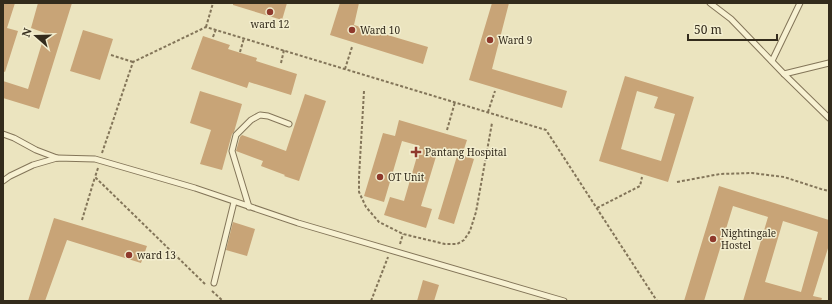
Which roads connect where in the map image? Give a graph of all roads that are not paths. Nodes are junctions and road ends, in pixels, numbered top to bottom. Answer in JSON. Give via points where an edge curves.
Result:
{"nodes":[{"id":1,"x":710,"y":3,"type":"edge"},
{"id":2,"x":800,"y":3,"type":"edge"},
{"id":3,"x":772,"y":61,"type":"junction"},
{"id":4,"x":829,"y":63,"type":"edge"},
{"id":5,"x":784,"y":74,"type":"junction"},
{"id":6,"x":829,"y":118,"type":"edge"},
{"id":7,"x":289,"y":124,"type":"dead end"},
{"id":8,"x":3,"y":134,"type":"edge"},
{"id":9,"x":57,"y":158,"type":"junction"},
{"id":10,"x":3,"y":181,"type":"edge"},
{"id":11,"x":234,"y":202,"type":"junction"},
{"id":12,"x":249,"y":207,"type":"junction"},
{"id":13,"x":214,"y":283,"type":"dead end"},
{"id":14,"x":564,"y":301,"type":"edge"}],
"edges":[{"from":1,"to":3,"type":"lane","via":[[731,19]]},
{"from":2,"to":3,"type":"lane"},
{"from":3,"to":5,"type":"lane"},
{"from":4,"to":5,"type":"lane"},
{"from":5,"to":6,"type":"lane"},
{"from":7,"to":12,"type":"lane","via":[[260,115],[250,120],[236,135],[232,151]]},
{"from":8,"to":9,"type":"lane"},
{"from":9,"to":10,"type":"lane","via":[[33,165]]},
{"from":9,"to":11,"type":"lane","via":[[95,159]]},
{"from":11,"to":12,"type":"lane"},
{"from":11,"to":13,"type":"lane"},
{"from":12,"to":14,"type":"lane"}]}
